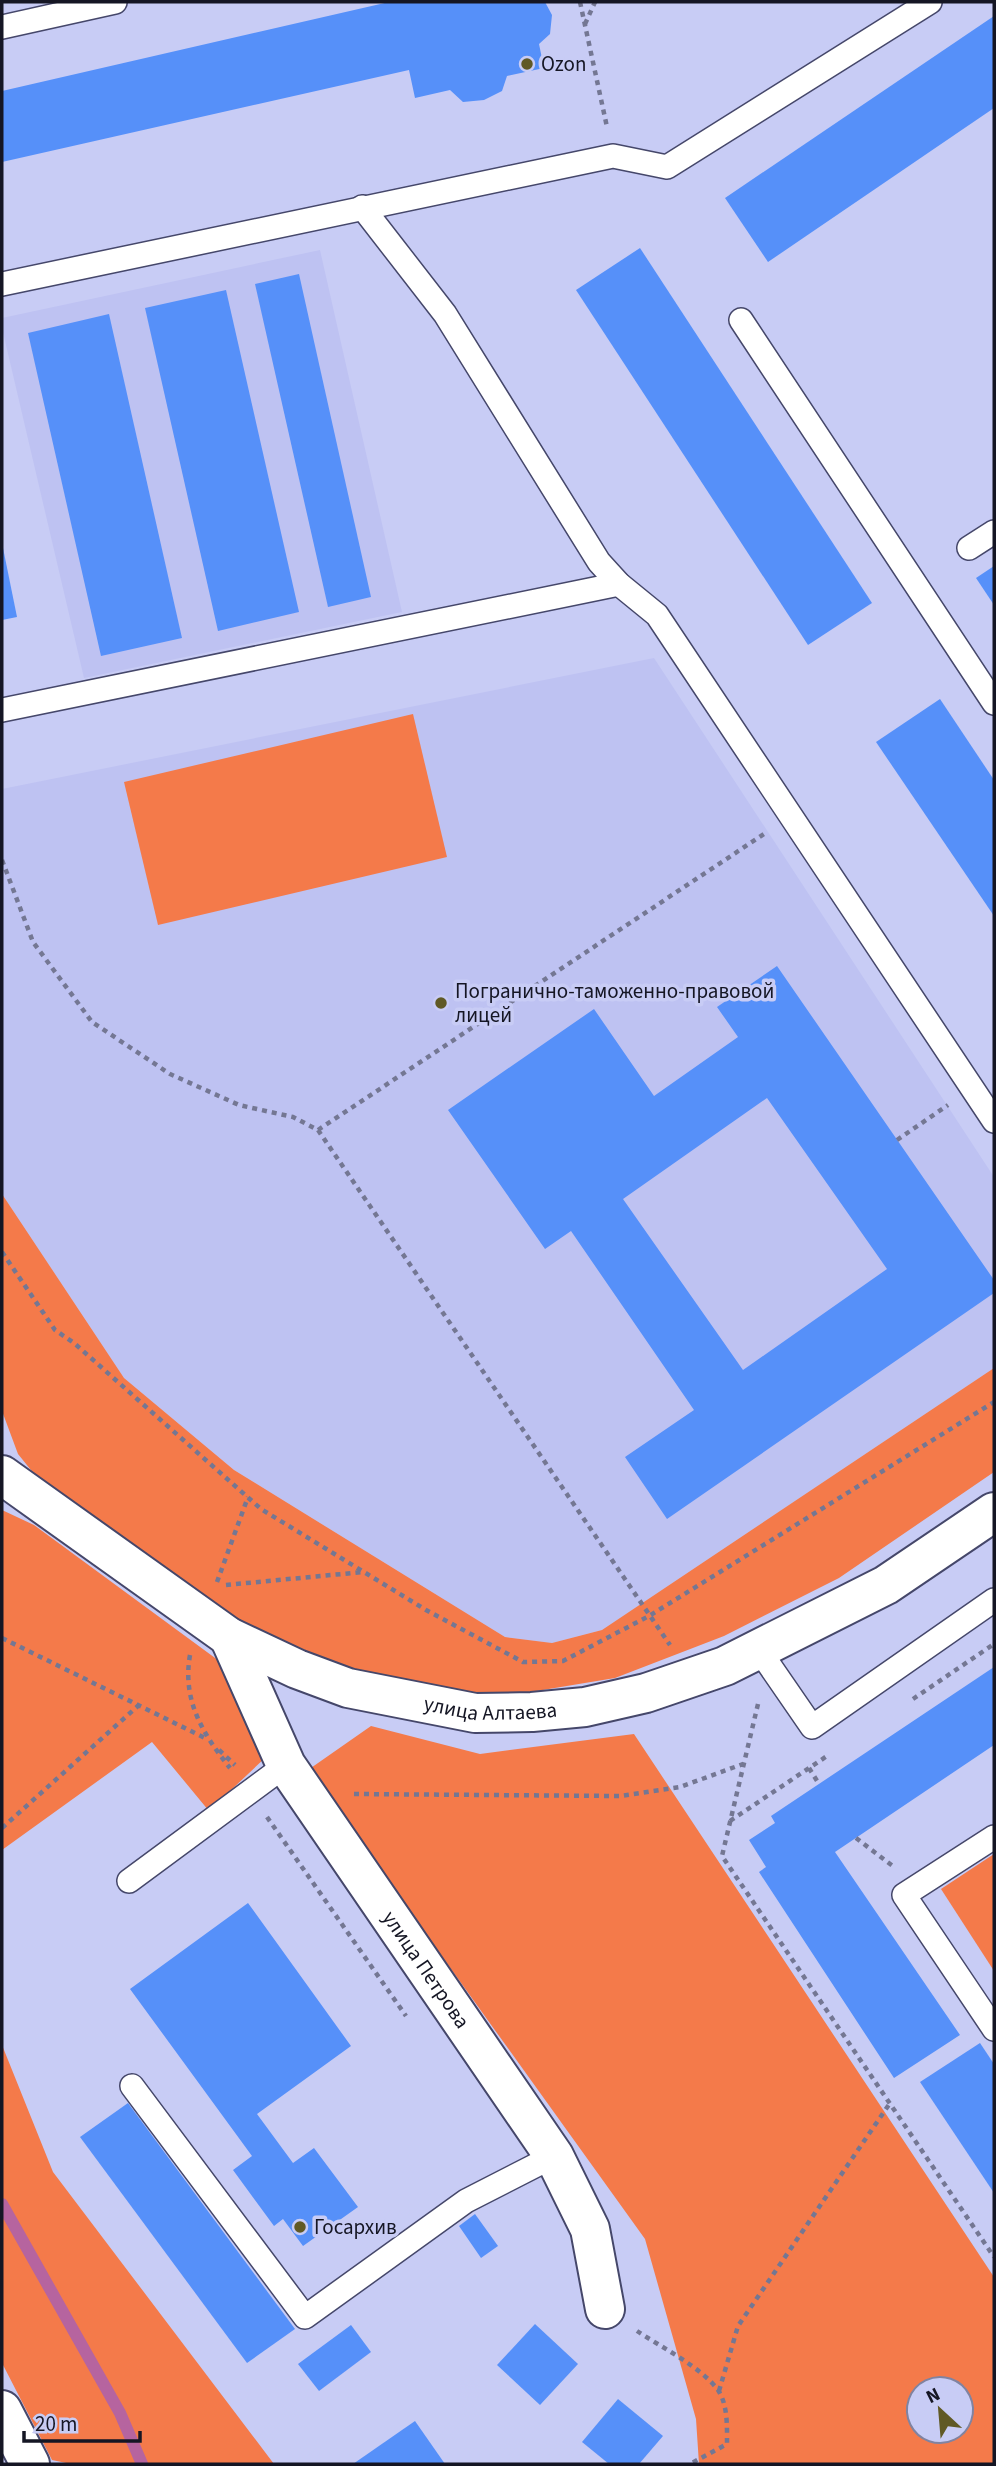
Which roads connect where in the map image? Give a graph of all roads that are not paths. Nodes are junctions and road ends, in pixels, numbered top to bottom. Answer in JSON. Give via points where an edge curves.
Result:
{"nodes":[{"id":1,"x":115,"y":2,"type":"edge"},
{"id":2,"x":930,"y":2,"type":"edge"},
{"id":3,"x":2,"y":27,"type":"edge"},
{"id":4,"x":362,"y":207,"type":"junction"},
{"id":5,"x":2,"y":284,"type":"edge"},
{"id":6,"x":741,"y":320,"type":"dead end"},
{"id":7,"x":994,"y":531,"type":"edge"},
{"id":8,"x":969,"y":548,"type":"dead end"},
{"id":9,"x":619,"y":584,"type":"junction"},
{"id":10,"x":994,"y":704,"type":"edge"},
{"id":11,"x":2,"y":710,"type":"edge"},
{"id":12,"x":994,"y":1121,"type":"edge"},
{"id":13,"x":2,"y":1475,"type":"edge"},
{"id":14,"x":994,"y":1512,"type":"edge"},
{"id":15,"x":994,"y":1600,"type":"edge"},
{"id":16,"x":229,"y":1637,"type":"junction"},
{"id":17,"x":766,"y":1662,"type":"junction"},
{"id":18,"x":272,"y":1775,"type":"junction"},
{"id":19,"x":994,"y":1837,"type":"edge"},
{"id":20,"x":129,"y":1881,"type":"dead end"},
{"id":21,"x":994,"y":2029,"type":"edge"},
{"id":22,"x":132,"y":2086,"type":"dead end"},
{"id":23,"x":554,"y":2156,"type":"junction"},
{"id":24,"x":604,"y":2309,"type":"road end"},
{"id":25,"x":2,"y":2410,"type":"edge"},
{"id":26,"x":30,"y":2464,"type":"edge"}],
"edges":[{"from":1,"to":3,"type":"lane"},
{"from":2,"to":4,"type":"lane","via":[[667,167],[613,156]]},
{"from":4,"to":5,"type":"lane"},
{"from":4,"to":9,"type":"lane","via":[[445,314],[599,562]]},
{"from":6,"to":10,"type":"lane"},
{"from":7,"to":8,"type":"lane"},
{"from":9,"to":11,"type":"lane"},
{"from":9,"to":12,"type":"lane","via":[[657,615]]},
{"from":13,"to":16,"type":"street","name":"улица Алтаева"},
{"from":14,"to":17,"type":"street","name":"улица Алтаева"},
{"from":15,"to":17,"type":"lane","via":[[812,1727]]},
{"from":16,"to":17,"type":"street","name":"улица Алтаева","via":[[348,1688],[475,1713],[597,1704],[725,1666]]},
{"from":16,"to":18,"type":"street","name":"улица Петрова"},
{"from":18,"to":20,"type":"lane"},
{"from":18,"to":23,"type":"street","name":"улица Петрова","via":[[308,1797]]},
{"from":19,"to":21,"type":"lane","via":[[904,1895]]},
{"from":22,"to":23,"type":"lane","via":[[305,2317],[466,2201]]},
{"from":23,"to":24,"type":"street","name":"улица Петрова","via":[[590,2229]]},
{"from":25,"to":26,"type":"street"}]}
